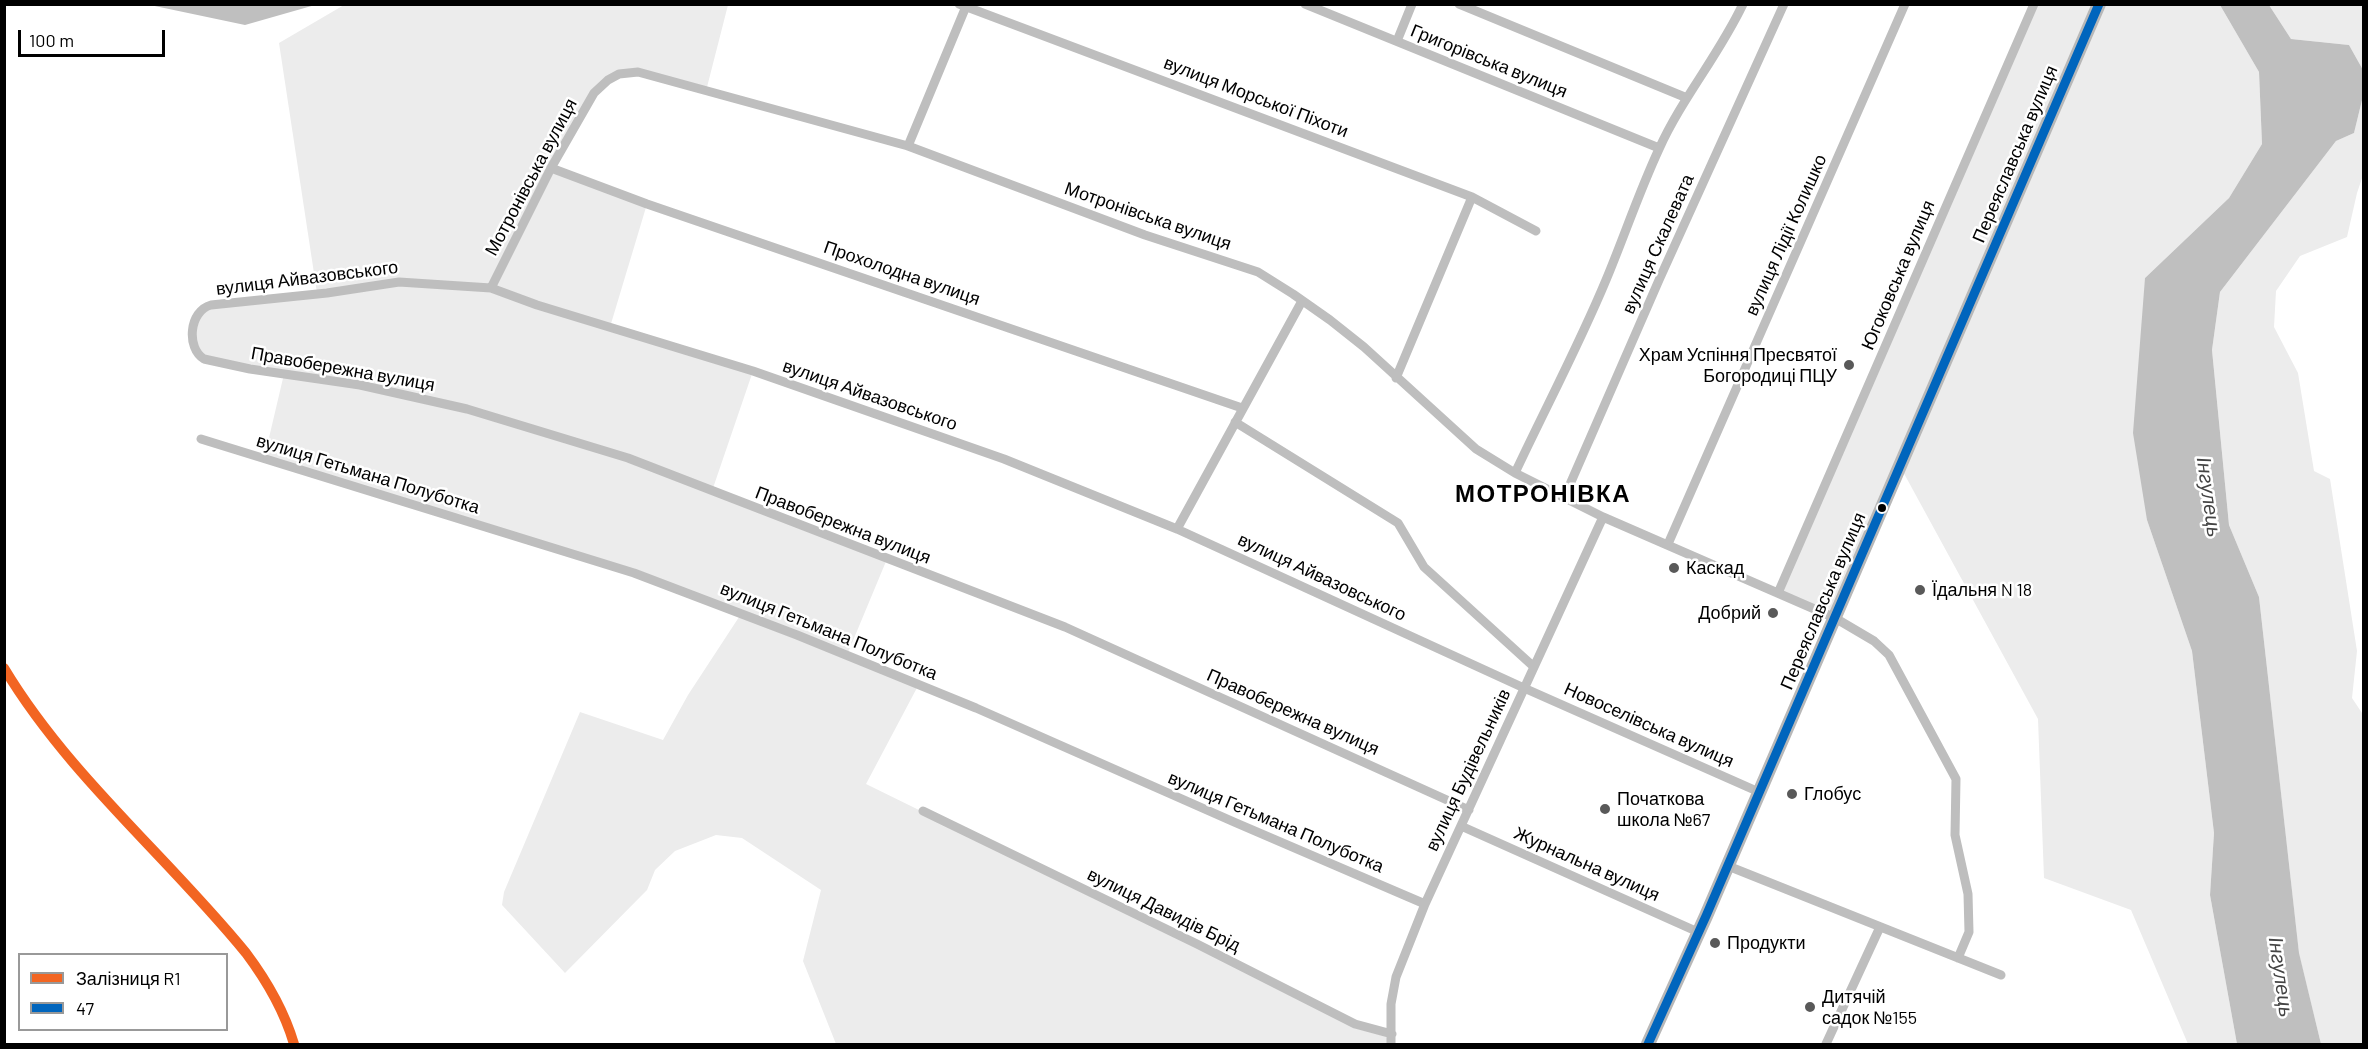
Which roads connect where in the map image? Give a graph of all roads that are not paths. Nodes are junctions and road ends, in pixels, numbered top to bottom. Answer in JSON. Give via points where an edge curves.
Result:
{"nodes":[{"id":1,"x":1305,"y":4,"type":"edge"},
{"id":2,"x":1412,"y":4,"type":"edge"},
{"id":3,"x":1459,"y":4,"type":"edge"},
{"id":4,"x":1784,"y":4,"type":"edge"},
{"id":5,"x":1905,"y":4,"type":"edge"},
{"id":6,"x":2034,"y":4,"type":"edge"},
{"id":7,"x":2099,"y":4,"type":"edge"},
{"id":8,"x":964,"y":5,"type":"edge"},
{"id":9,"x":1741,"y":5,"type":"edge"},
{"id":10,"x":1397,"y":41,"type":"junction"},
{"id":11,"x":1687,"y":98,"type":"junction"},
{"id":12,"x":908,"y":146,"type":"junction"},
{"id":13,"x":1659,"y":148,"type":"junction"},
{"id":14,"x":551,"y":168,"type":"junction"},
{"id":15,"x":1472,"y":197,"type":"junction"},
{"id":16,"x":1536,"y":231,"type":"dead end"},
{"id":17,"x":491,"y":288,"type":"junction"},
{"id":18,"x":1302,"y":301,"type":"junction"},
{"id":19,"x":194,"y":338,"type":"joint"},
{"id":20,"x":1396,"y":378,"type":"junction"},
{"id":21,"x":1242,"y":408,"type":"junction"},
{"id":22,"x":1235,"y":422,"type":"junction"},
{"id":23,"x":201,"y":439,"type":"dead end"},
{"id":24,"x":1515,"y":473,"type":"junction"},
{"id":25,"x":1564,"y":498,"type":"junction"},
{"id":26,"x":1603,"y":517,"type":"junction"},
{"id":27,"x":1177,"y":530,"type":"junction"},
{"id":28,"x":1668,"y":544,"type":"junction"},
{"id":29,"x":1778,"y":593,"type":"junction"},
{"id":30,"x":1835,"y":618,"type":"junction"},
{"id":31,"x":1534,"y":667,"type":"junction"},
{"id":32,"x":1524,"y":688,"type":"junction"},
{"id":33,"x":1760,"y":792,"type":"junction"},
{"id":34,"x":1469,"y":810,"type":"junction"},
{"id":35,"x":923,"y":811,"type":"dead end"},
{"id":36,"x":1461,"y":826,"type":"junction"},
{"id":37,"x":1728,"y":866,"type":"junction"},
{"id":38,"x":1425,"y":904,"type":"junction"},
{"id":39,"x":1880,"y":927,"type":"junction"},
{"id":40,"x":1698,"y":932,"type":"junction"},
{"id":41,"x":1958,"y":958,"type":"junction"},
{"id":42,"x":2001,"y":975,"type":"dead end"},
{"id":43,"x":1392,"y":1034,"type":"junction"},
{"id":44,"x":1391,"y":1044,"type":"edge"},
{"id":45,"x":1648,"y":1044,"type":"edge"},
{"id":46,"x":1826,"y":1044,"type":"edge"}],
"edges":[{"from":1,"to":10,"type":"street","name":"Григорівська вулиця"},
{"from":2,"to":10,"type":"street"},
{"from":3,"to":11,"type":"street"},
{"from":4,"to":25,"type":"street","name":"вулиця Скалевата"},
{"from":5,"to":28,"type":"street","name":"вулиця Лідії Колишко"},
{"from":6,"to":29,"type":"street","name":"Югоковська вулиця"},
{"from":7,"to":30,"type":"street","name":"Переяславська вулиця"},
{"from":8,"to":12,"type":"street"},
{"from":8,"to":15,"type":"street","name":"вулиця Морської Піхоти"},
{"from":9,"to":11,"type":"street"},
{"from":10,"to":13,"type":"street","name":"Григорівська вулиця"},
{"from":11,"to":13,"type":"street"},
{"from":12,"to":14,"type":"street","name":"Мотронівська вулиця","via":[[638,72],[619,74],[594,93]]},
{"from":12,"to":18,"type":"street","name":"Мотронівська вулиця","via":[[1145,235],[1245,267]]},
{"from":13,"to":24,"type":"street","via":[[1606,280]]},
{"from":14,"to":17,"type":"street","name":"Мотронівська вулиця"},
{"from":14,"to":21,"type":"street","name":"Прохолодна вулиця"},
{"from":15,"to":16,"type":"street","name":"вулиця Морської Піхоти"},
{"from":15,"to":20,"type":"street"},
{"from":17,"to":19,"type":"street","name":"вулиця Айвазовського","via":[[399,282],[211,305],[197,313]]},
{"from":17,"to":27,"type":"street","name":"вулиця Айвазовського","via":[[753,371],[1004,459]]},
{"from":18,"to":20,"type":"street","name":"Мотронівська вулиця","via":[[1364,347]]},
{"from":18,"to":21,"type":"street"},
{"from":19,"to":34,"type":"street","name":"Правобережна вулиця","via":[[198,356],[204,359],[360,385],[467,409],[628,458],[1065,627]]},
{"from":20,"to":24,"type":"street","name":"Мотронівська вулиця","via":[[1476,449]]},
{"from":21,"to":22,"type":"street"},
{"from":22,"to":27,"type":"street"},
{"from":22,"to":31,"type":"street","via":[[1398,523],[1425,567]]},
{"from":23,"to":38,"type":"street","name":"вулиця Гетьмана Полуботка","via":[[634,573],[730,609],[976,708]]},
{"from":24,"to":25,"type":"street","name":"Мотронівська вулиця"},
{"from":25,"to":26,"type":"street","name":"Мотронівська вулиця"},
{"from":26,"to":28,"type":"street","name":"Мотронівська вулиця"},
{"from":26,"to":31,"type":"street","name":"вулиця Будівельників"},
{"from":27,"to":32,"type":"street","name":"вулиця Айвазовського"},
{"from":28,"to":29,"type":"street","name":"Мотронівська вулиця"},
{"from":29,"to":30,"type":"street","name":"Мотронівська вулиця"},
{"from":30,"to":33,"type":"street","name":"Переяславська вулиця"},
{"from":30,"to":41,"type":"street","name":"Мотронівська вулиця","via":[[1874,640],[1888,655],[1956,779],[1955,835],[1968,894],[1969,932]]},
{"from":31,"to":32,"type":"street","name":"вулиця Будівельників"},
{"from":32,"to":33,"type":"street","name":"Новоселівська вулиця"},
{"from":32,"to":34,"type":"street","name":"вулиця Будівельників"},
{"from":33,"to":37,"type":"street","name":"Переяславська вулиця"},
{"from":34,"to":36,"type":"street","name":"вулиця Будівельників"},
{"from":35,"to":43,"type":"street","name":"вулиця Давидів Брід","via":[[1354,1024]]},
{"from":36,"to":38,"type":"street","name":"вулиця Будівельників"},
{"from":36,"to":40,"type":"street","name":"Журнальна вулиця"},
{"from":37,"to":39,"type":"street"},
{"from":37,"to":40,"type":"street","name":"Переяславська вулиця"},
{"from":38,"to":43,"type":"street","name":"вулиця Будівельників","via":[[1396,977],[1391,1004]]},
{"from":39,"to":41,"type":"street"},
{"from":39,"to":46,"type":"street"},
{"from":40,"to":45,"type":"street","name":"Переяславська вулиця"},
{"from":41,"to":42,"type":"street"},
{"from":43,"to":44,"type":"street","name":"вулиця Будівельників"}]}
